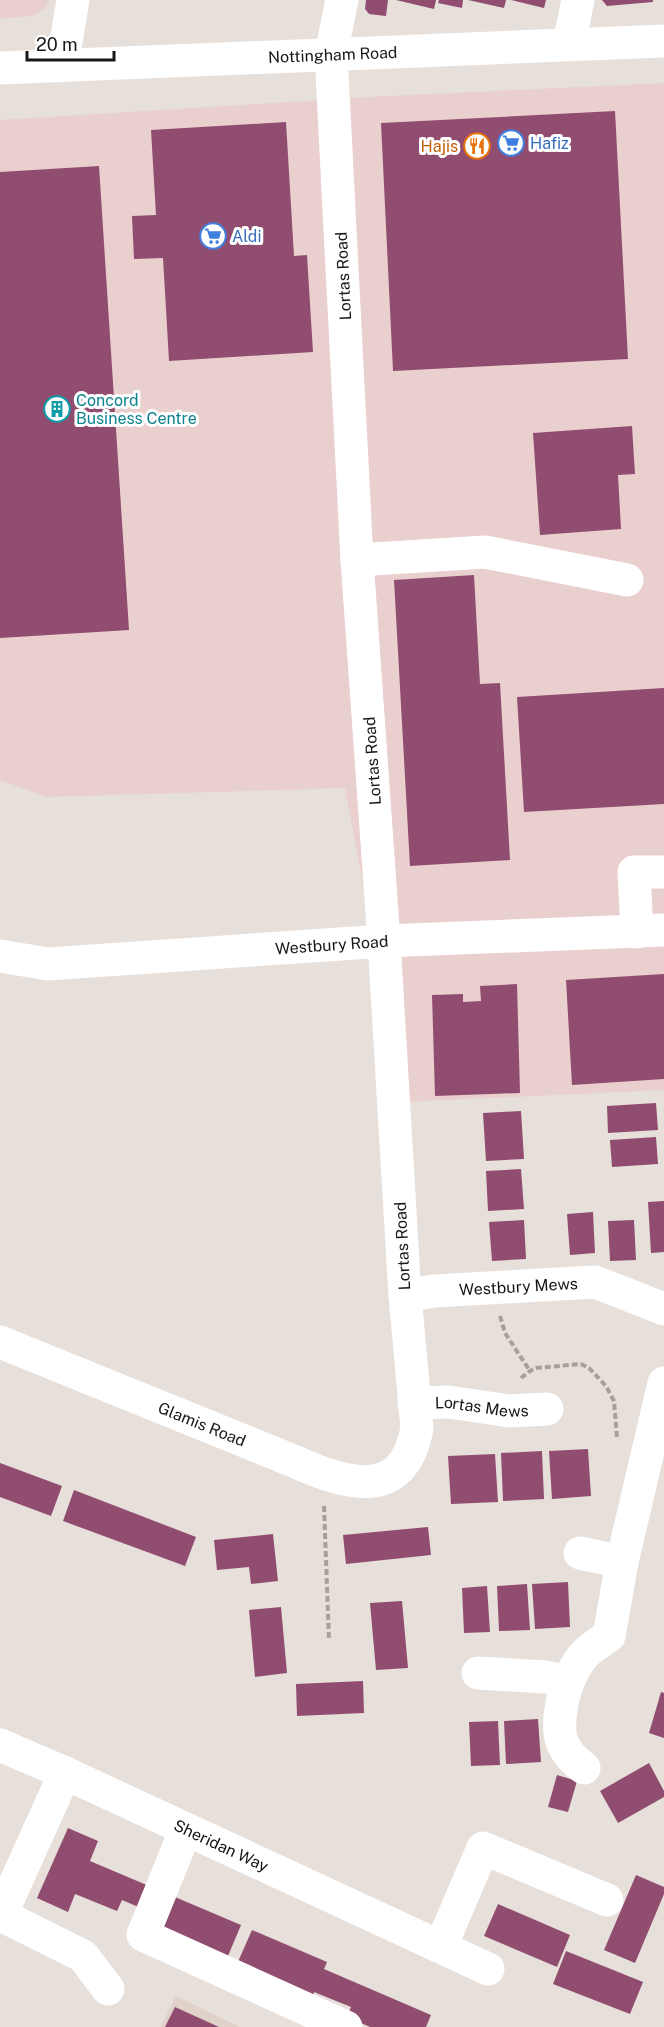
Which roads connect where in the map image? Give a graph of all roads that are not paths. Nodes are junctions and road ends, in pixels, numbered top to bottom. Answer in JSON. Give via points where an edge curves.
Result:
{"nodes":[{"id":1,"x":73,"y":0,"type":"edge"},
{"id":2,"x":342,"y":0,"type":"edge"},
{"id":3,"x":578,"y":0,"type":"edge"},
{"id":4,"x":664,"y":41,"type":"edge"},
{"id":5,"x":569,"y":44,"type":"junction"},
{"id":6,"x":331,"y":54,"type":"junction"},
{"id":7,"x":62,"y":66,"type":"junction"},
{"id":8,"x":0,"y":68,"type":"edge"},
{"id":9,"x":357,"y":560,"type":"junction"},
{"id":10,"x":627,"y":580,"type":"dead end"},
{"id":11,"x":664,"y":872,"type":"edge"},
{"id":12,"x":651,"y":931,"type":"edge"},
{"id":13,"x":384,"y":941,"type":"junction"},
{"id":14,"x":0,"y":956,"type":"edge"},
{"id":15,"x":405,"y":1296,"type":"junction"},
{"id":16,"x":664,"y":1309,"type":"edge"},
{"id":17,"x":0,"y":1342,"type":"edge"},
{"id":18,"x":664,"y":1383,"type":"edge"},
{"id":19,"x":414,"y":1403,"type":"junction"},
{"id":20,"x":547,"y":1409,"type":"dead end"},
{"id":21,"x":401,"y":1465,"type":"joint"},
{"id":22,"x":580,"y":1553,"type":"dead end"},
{"id":23,"x":622,"y":1562,"type":"junction"},
{"id":24,"x":478,"y":1673,"type":"dead end"},
{"id":25,"x":568,"y":1682,"type":"junction"},
{"id":26,"x":0,"y":1745,"type":"edge"},
{"id":27,"x":584,"y":1768,"type":"dead end"},
{"id":28,"x":65,"y":1773,"type":"junction"},
{"id":29,"x":186,"y":1829,"type":"junction"},
{"id":30,"x":608,"y":1900,"type":"dead end"},
{"id":31,"x":0,"y":1916,"type":"edge"},
{"id":32,"x":441,"y":1946,"type":"junction"},
{"id":33,"x":488,"y":1969,"type":"dead end"},
{"id":34,"x":108,"y":1989,"type":"dead end"},
{"id":35,"x":346,"y":2027,"type":"edge"}],
"edges":[{"from":1,"to":7,"type":"street"},
{"from":2,"to":6,"type":"street","name":"Lortas Road"},
{"from":3,"to":5,"type":"street"},
{"from":4,"to":5,"type":"street","name":"Nottingham Road"},
{"from":5,"to":6,"type":"street","name":"Nottingham Road"},
{"from":6,"to":7,"type":"street","name":"Nottingham Road"},
{"from":6,"to":9,"type":"street","name":"Lortas Road"},
{"from":7,"to":8,"type":"street","name":"Nottingham Road"},
{"from":9,"to":10,"type":"street","via":[[485,552]]},
{"from":9,"to":13,"type":"street","name":"Lortas Road"},
{"from":11,"to":12,"type":"street","via":[[634,873]]},
{"from":12,"to":13,"type":"street","name":"Westbury Road"},
{"from":13,"to":14,"type":"street","name":"Westbury Road","via":[[48,964]]},
{"from":13,"to":15,"type":"street","name":"Lortas Road"},
{"from":15,"to":16,"type":"street","name":"Westbury Mews","via":[[595,1282]]},
{"from":15,"to":19,"type":"street","name":"Lortas Road"},
{"from":17,"to":21,"type":"street","name":"Glamis Road","via":[[323,1474],[368,1483],[392,1474]]},
{"from":18,"to":23,"type":"street"},
{"from":19,"to":20,"type":"street","name":"Lortas Mews","via":[[449,1402],[509,1411]]},
{"from":19,"to":21,"type":"street","name":"Lortas Road","via":[[417,1428]]},
{"from":22,"to":23,"type":"street"},
{"from":23,"to":25,"type":"street","via":[[609,1636],[583,1655]]},
{"from":24,"to":25,"type":"street"},
{"from":25,"to":27,"type":"street","via":[[559,1731],[567,1752]]},
{"from":26,"to":28,"type":"street","name":"Sheridan Way"},
{"from":28,"to":29,"type":"street","name":"Sheridan Way"},
{"from":28,"to":31,"type":"street"},
{"from":29,"to":32,"type":"street","name":"Sheridan Way"},
{"from":29,"to":35,"type":"street","via":[[143,1935]]},
{"from":30,"to":32,"type":"street","via":[[483,1848]]},
{"from":31,"to":34,"type":"street","via":[[83,1956]]},
{"from":32,"to":33,"type":"street","name":"Sheridan Way"}]}
